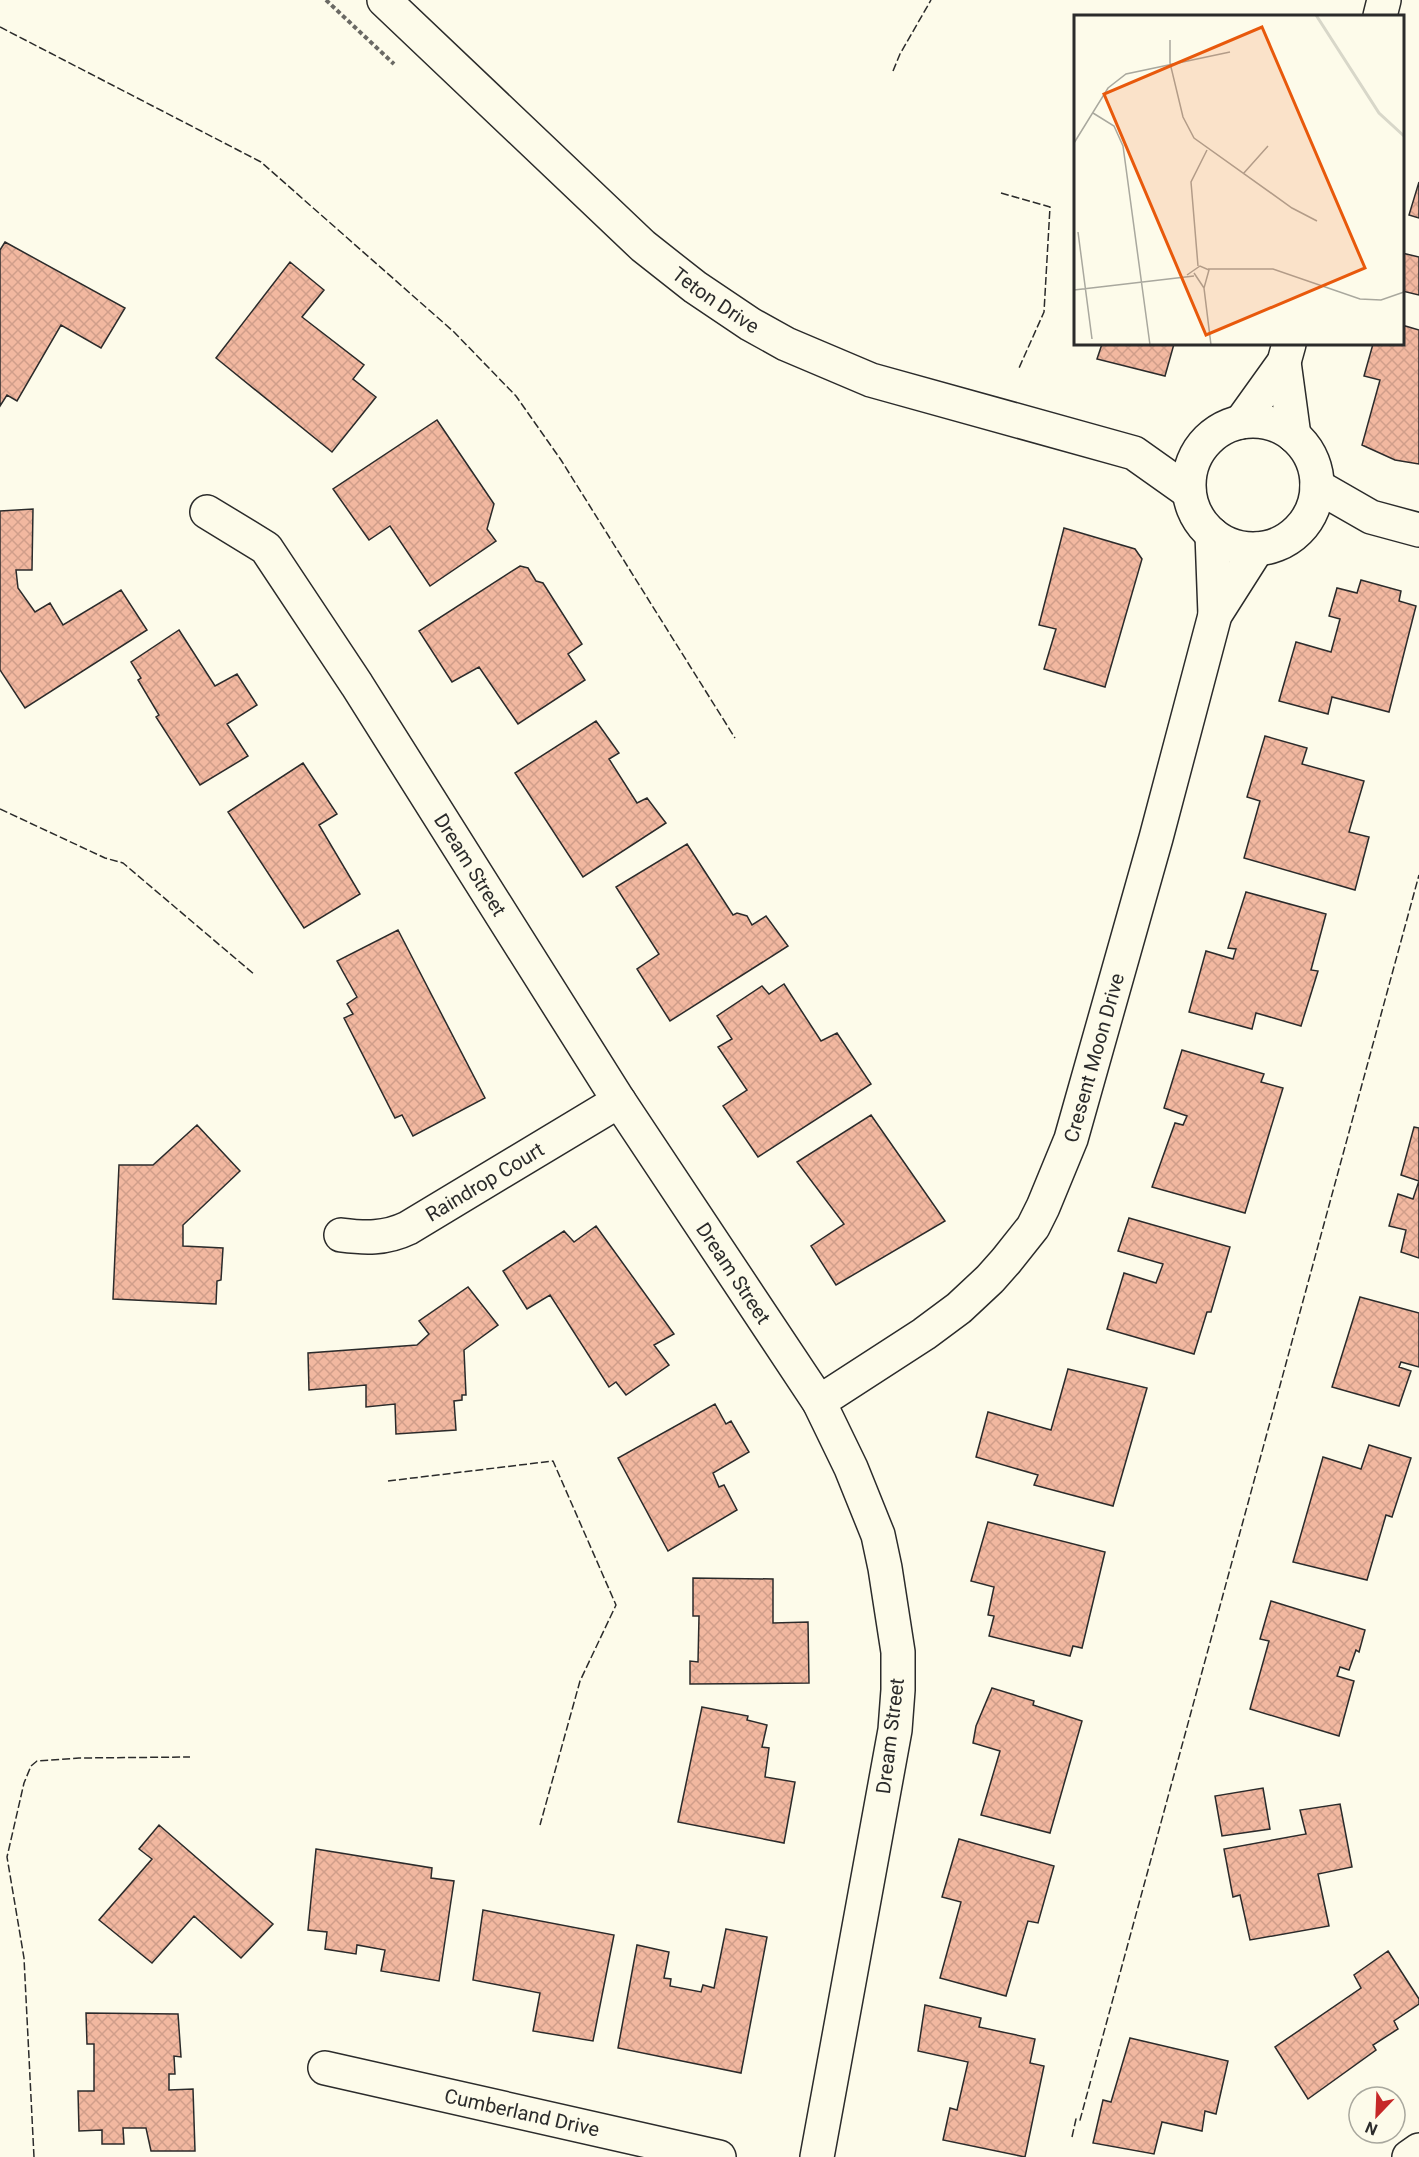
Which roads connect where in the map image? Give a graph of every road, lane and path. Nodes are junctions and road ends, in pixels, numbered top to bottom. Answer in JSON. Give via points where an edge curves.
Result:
{"nodes":[{"id":1,"x":327,"y":0,"type":"edge"},
{"id":2,"x":384,"y":0,"type":"edge"},
{"id":3,"x":1384,"y":0,"type":"edge"},
{"id":4,"x":1380,"y":15,"type":"edge"},
{"id":5,"x":394,"y":64,"type":"dead end"},
{"id":6,"x":1287,"y":353,"type":"edge"},
{"id":7,"x":1241,"y":422,"type":"junction"},
{"id":8,"x":1294,"y":436,"type":"junction"},
{"id":9,"x":1202,"y":446,"type":"junction"},
{"id":10,"x":1134,"y":453,"type":"junction"},
{"id":11,"x":1317,"y":486,"type":"junction"},
{"id":12,"x":1190,"y":492,"type":"junction"},
{"id":13,"x":207,"y":512,"type":"dead end"},
{"id":14,"x":1371,"y":517,"type":"junction"},
{"id":15,"x":1299,"y":529,"type":"junction"},
{"id":16,"x":1419,"y":531,"type":"edge"},
{"id":17,"x":1212,"y":534,"type":"junction"},
{"id":18,"x":1257,"y":549,"type":"junction"},
{"id":19,"x":1215,"y":615,"type":"junction"},
{"id":20,"x":619,"y":1101,"type":"junction"},
{"id":21,"x":340,"y":1235,"type":"dead end"},
{"id":22,"x":819,"y":1402,"type":"junction"},
{"id":23,"x":325,"y":2068,"type":"dead end"},
{"id":24,"x":1419,"y":2150,"type":"edge"},
{"id":25,"x":719,"y":2157,"type":"edge"},
{"id":26,"x":817,"y":2157,"type":"edge"},
{"id":27,"x":1409,"y":2157,"type":"edge"}],
"edges":[{"from":1,"to":5,"type":"path"},
{"from":2,"to":10,"type":"street","name":"Teton Drive","via":[[643,246],[694,287],[750,324],[794,348],[871,380]]},
{"from":3,"to":4,"type":"street"},
{"from":6,"to":7,"type":"street"},
{"from":6,"to":8,"type":"street"},
{"from":7,"to":8,"type":"street","via":[[1268,423]]},
{"from":7,"to":9,"type":"street","via":[[1219,430]]},
{"from":8,"to":11,"type":"street","via":[[1313,462]]},
{"from":9,"to":10,"type":"street","name":"Teton Drive"},
{"from":9,"to":12,"type":"street","via":[[1191,468]]},
{"from":10,"to":12,"type":"street","name":"Teton Drive"},
{"from":11,"to":14,"type":"street"},
{"from":11,"to":15,"type":"street","via":[[1312,509]]},
{"from":12,"to":17,"type":"street","via":[[1197,515]]},
{"from":13,"to":20,"type":"street","name":"Dream Street","via":[[266,548]]},
{"from":14,"to":15,"type":"street"},
{"from":14,"to":16,"type":"street"},
{"from":15,"to":18,"type":"street","via":[[1280,543]]},
{"from":17,"to":18,"type":"street","via":[[1233,546]]},
{"from":17,"to":19,"type":"street","name":"Cresent Moon Drive"},
{"from":18,"to":19,"type":"street","name":"Cresent Moon Drive"},
{"from":19,"to":22,"type":"street","name":"Cresent Moon Drive","via":[[1071,1138],[1033,1227],[990,1279],[959,1308]]},
{"from":20,"to":21,"type":"street","name":"Raindrop Court","via":[[398,1233],[369,1238]]},
{"from":20,"to":22,"type":"street","name":"Dream Street"},
{"from":22,"to":26,"type":"street","name":"Dream Street","via":[[878,1535],[898,1652],[898,1690],[895,1730]]},
{"from":23,"to":25,"type":"street","name":"Cumberland Drive"},
{"from":24,"to":27,"type":"street"}]}
